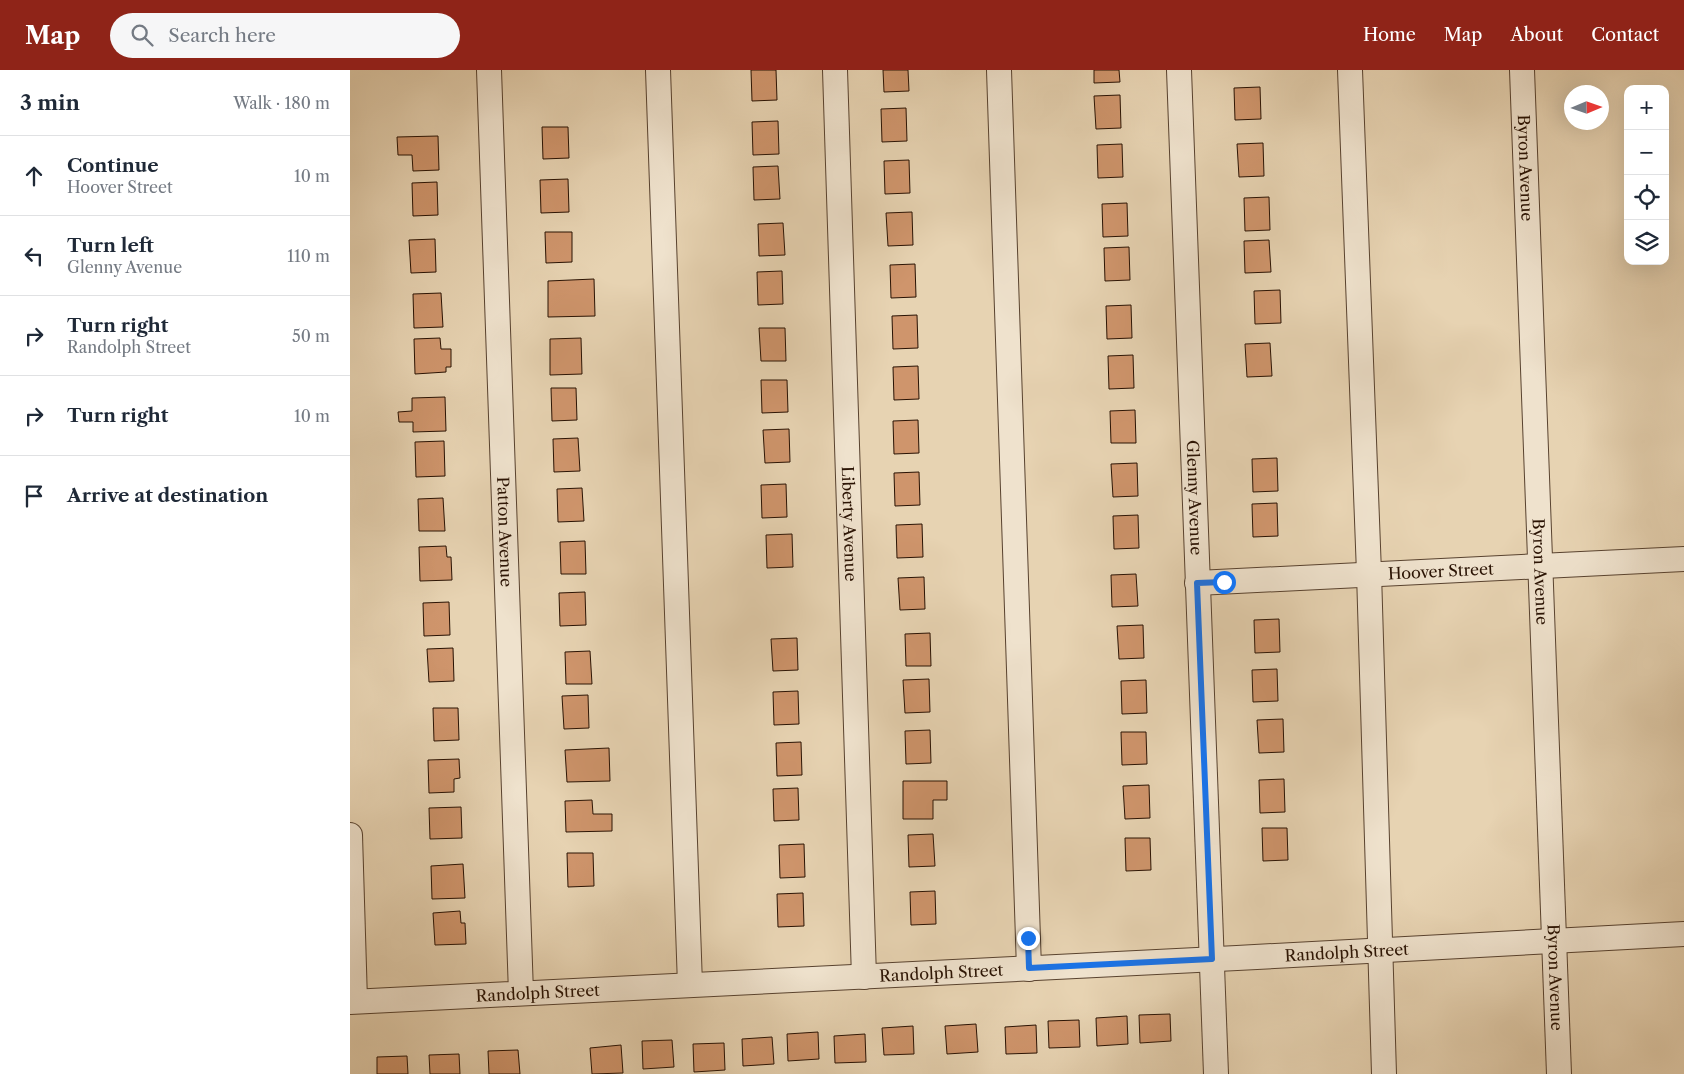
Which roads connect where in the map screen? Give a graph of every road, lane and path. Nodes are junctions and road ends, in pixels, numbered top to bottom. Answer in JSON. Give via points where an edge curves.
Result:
{"nodes":[{"id":1,"x":489,"y":70,"type":"edge"},
{"id":2,"x":658,"y":70,"type":"edge"},
{"id":3,"x":835,"y":70,"type":"edge"},
{"id":4,"x":999,"y":70,"type":"edge"},
{"id":5,"x":1180,"y":70,"type":"edge"},
{"id":6,"x":1350,"y":70,"type":"edge"},
{"id":7,"x":1522,"y":70,"type":"edge"},
{"id":8,"x":1684,"y":559,"type":"edge"},
{"id":9,"x":1541,"y":565,"type":"junction"},
{"id":10,"x":1369,"y":573,"type":"junction"},
{"id":11,"x":1197,"y":583,"type":"junction"},
{"id":12,"x":350,"y":834,"type":"edge"},
{"id":13,"x":1684,"y":934,"type":"edge"},
{"id":14,"x":1555,"y":941,"type":"junction"},
{"id":15,"x":1378,"y":951,"type":"junction"},
{"id":16,"x":1212,"y":959,"type":"junction"},
{"id":17,"x":1029,"y":968,"type":"junction"},
{"id":18,"x":864,"y":977,"type":"junction"},
{"id":19,"x":690,"y":985,"type":"junction"},
{"id":20,"x":521,"y":993,"type":"junction"},
{"id":21,"x":352,"y":1002,"type":"edge"},
{"id":22,"x":1216,"y":1074,"type":"edge"},
{"id":23,"x":1384,"y":1074,"type":"edge"},
{"id":24,"x":1559,"y":1074,"type":"edge"}],
"edges":[{"from":1,"to":20,"type":"street","name":"Patton Avenue"},
{"from":2,"to":19,"type":"street"},
{"from":3,"to":18,"type":"street","name":"Liberty Avenue"},
{"from":4,"to":17,"type":"street"},
{"from":5,"to":11,"type":"street","name":"Glenny Avenue"},
{"from":6,"to":10,"type":"street"},
{"from":7,"to":9,"type":"street","name":"Byron Avenue"},
{"from":8,"to":9,"type":"street","name":"Hoover Street"},
{"from":9,"to":10,"type":"street","name":"Hoover Street"},
{"from":9,"to":14,"type":"street","name":"Byron Avenue"},
{"from":10,"to":11,"type":"street","name":"Hoover Street"},
{"from":10,"to":15,"type":"street"},
{"from":11,"to":16,"type":"street","name":"Glenny Avenue"},
{"from":12,"to":21,"type":"street"},
{"from":13,"to":14,"type":"street","name":"Randolph Street"},
{"from":14,"to":15,"type":"street","name":"Randolph Street"},
{"from":14,"to":24,"type":"street","name":"Byron Avenue"},
{"from":15,"to":16,"type":"street","name":"Randolph Street"},
{"from":15,"to":23,"type":"street"},
{"from":16,"to":17,"type":"street","name":"Randolph Street"},
{"from":16,"to":22,"type":"street","name":"Glenny Avenue"},
{"from":17,"to":18,"type":"street","name":"Randolph Street"},
{"from":18,"to":19,"type":"street","name":"Randolph Street"},
{"from":19,"to":20,"type":"street","name":"Randolph Street"},
{"from":20,"to":21,"type":"street","name":"Randolph Street"}]}
